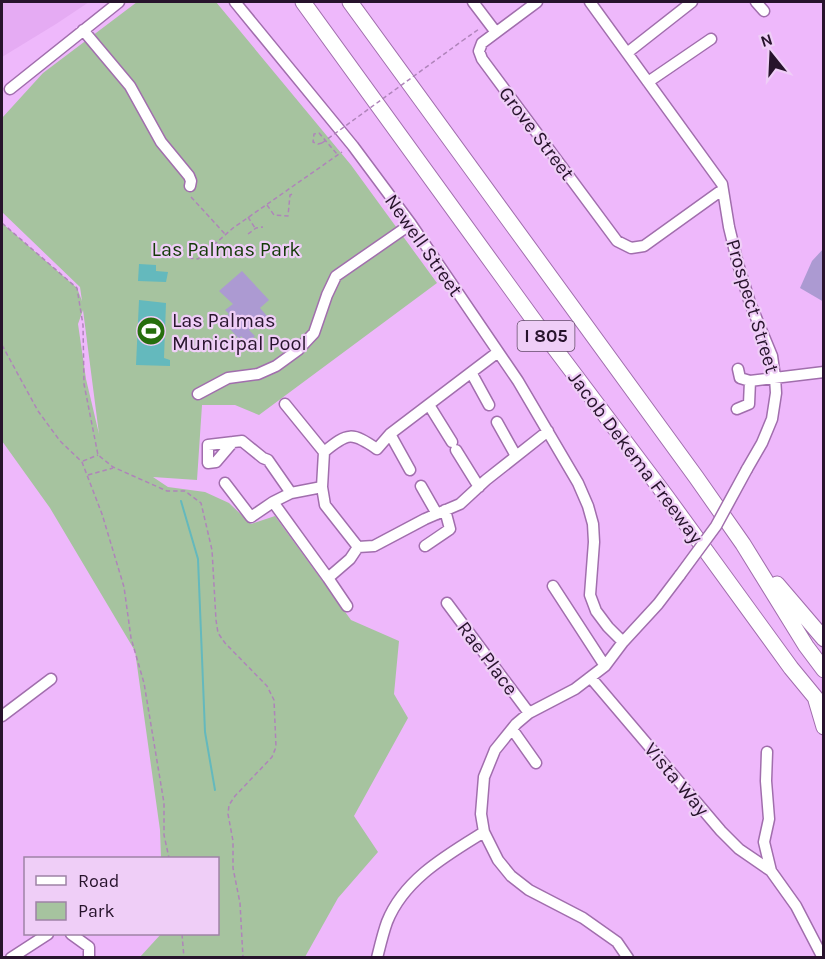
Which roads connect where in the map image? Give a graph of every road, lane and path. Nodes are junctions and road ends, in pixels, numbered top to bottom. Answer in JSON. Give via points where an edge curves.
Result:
{"nodes":[{"id":1,"x":119,"y":2,"type":"edge"},
{"id":2,"x":235,"y":2,"type":"edge"},
{"id":3,"x":303,"y":2,"type":"edge"},
{"id":4,"x":350,"y":2,"type":"edge"},
{"id":5,"x":473,"y":2,"type":"edge"},
{"id":6,"x":537,"y":2,"type":"edge"},
{"id":7,"x":590,"y":2,"type":"edge"},
{"id":8,"x":692,"y":2,"type":"edge"},
{"id":9,"x":756,"y":2,"type":"edge"},
{"id":10,"x":764,"y":11,"type":"dead end"},
{"id":11,"x":479,"y":29,"type":"dead end"},
{"id":12,"x":83,"y":30,"type":"junction"},
{"id":13,"x":495,"y":32,"type":"junction"},
{"id":14,"x":711,"y":39,"type":"dead end"},
{"id":15,"x":627,"y":53,"type":"junction"},
{"id":16,"x":648,"y":82,"type":"junction"},
{"id":17,"x":10,"y":89,"type":"dead end"},
{"id":18,"x":342,"y":152,"type":"dead end"},
{"id":19,"x":337,"y":155,"type":"junction"},
{"id":20,"x":722,"y":190,"type":"junction"},
{"id":21,"x":190,"y":191,"type":"joint"},
{"id":22,"x":293,"y":194,"type":"dead end"},
{"id":23,"x":267,"y":204,"type":"junction"},
{"id":24,"x":248,"y":218,"type":"junction"},
{"id":25,"x":2,"y":223,"type":"edge"},
{"id":26,"x":411,"y":224,"type":"junction"},
{"id":27,"x":263,"y":227,"type":"dead end"},
{"id":28,"x":256,"y":229,"type":"junction"},
{"id":29,"x":248,"y":234,"type":"dead end"},
{"id":30,"x":225,"y":235,"type":"junction"},
{"id":31,"x":189,"y":258,"type":"dead end"},
{"id":32,"x":2,"y":345,"type":"edge"},
{"id":33,"x":498,"y":352,"type":"junction"},
{"id":34,"x":738,"y":369,"type":"dead end"},
{"id":35,"x":824,"y":372,"type":"edge"},
{"id":36,"x":472,"y":374,"type":"junction"},
{"id":37,"x":776,"y":378,"type":"junction"},
{"id":38,"x":750,"y":381,"type":"junction"},
{"id":39,"x":198,"y":394,"type":"dead end"},
{"id":40,"x":285,"y":404,"type":"dead end"},
{"id":41,"x":429,"y":405,"type":"junction"},
{"id":42,"x":489,"y":405,"type":"dead end"},
{"id":43,"x":737,"y":409,"type":"dead end"},
{"id":44,"x":497,"y":422,"type":"dead end"},
{"id":45,"x":549,"y":431,"type":"junction"},
{"id":46,"x":390,"y":434,"type":"junction"},
{"id":47,"x":234,"y":442,"type":"dead end"},
{"id":48,"x":324,"y":452,"type":"junction"},
{"id":49,"x":98,"y":455,"type":"junction"},
{"id":50,"x":516,"y":456,"type":"junction"},
{"id":51,"x":82,"y":462,"type":"junction"},
{"id":52,"x":113,"y":467,"type":"junction"},
{"id":53,"x":410,"y":470,"type":"dead end"},
{"id":54,"x":87,"y":475,"type":"junction"},
{"id":55,"x":225,"y":483,"type":"dead end"},
{"id":56,"x":421,"y":486,"type":"dead end"},
{"id":57,"x":322,"y":487,"type":"junction"},
{"id":58,"x":478,"y":487,"type":"junction"},
{"id":59,"x":291,"y":493,"type":"junction"},
{"id":60,"x":273,"y":502,"type":"junction"},
{"id":61,"x":441,"y":512,"type":"junction"},
{"id":62,"x":743,"y":544,"type":"junction"},
{"id":63,"x":425,"y":546,"type":"dead end"},
{"id":64,"x":358,"y":547,"type":"junction"},
{"id":65,"x":328,"y":578,"type":"junction"},
{"id":66,"x":553,"y":586,"type":"dead end"},
{"id":67,"x":447,"y":603,"type":"dead end"},
{"id":68,"x":347,"y":606,"type":"dead end"},
{"id":69,"x":824,"y":639,"type":"edge"},
{"id":70,"x":623,"y":642,"type":"junction"},
{"id":71,"x":605,"y":666,"type":"junction"},
{"id":72,"x":824,"y":670,"type":"edge"},
{"id":73,"x":591,"y":678,"type":"junction"},
{"id":74,"x":51,"y":679,"type":"dead end"},
{"id":75,"x":819,"y":702,"type":"edge"},
{"id":76,"x":529,"y":713,"type":"junction"},
{"id":77,"x":2,"y":716,"type":"edge"},
{"id":78,"x":824,"y":727,"type":"edge"},
{"id":79,"x":512,"y":729,"type":"junction"},
{"id":80,"x":767,"y":752,"type":"dead end"},
{"id":81,"x":536,"y":763,"type":"dead end"},
{"id":82,"x":484,"y":832,"type":"junction"},
{"id":83,"x":169,"y":857,"type":"edge"},
{"id":84,"x":771,"y":871,"type":"junction"},
{"id":85,"x":45,"y":935,"type":"edge"},
{"id":86,"x":74,"y":935,"type":"edge"},
{"id":87,"x":182,"y":935,"type":"edge"},
{"id":88,"x":11,"y":957,"type":"edge"},
{"id":89,"x":90,"y":957,"type":"edge"},
{"id":90,"x":184,"y":957,"type":"edge"},
{"id":91,"x":243,"y":957,"type":"edge"},
{"id":92,"x":377,"y":957,"type":"edge"},
{"id":93,"x":628,"y":957,"type":"edge"},
{"id":94,"x":823,"y":957,"type":"edge"}],
"edges":[{"from":1,"to":12,"type":"street"},
{"from":2,"to":26,"type":"street","name":"Newell Street","via":[[353,146]]},
{"from":3,"to":75,"type":"highway","name":"Jacob Dekema Freeway","number":"I 805","via":[[538,326]]},
{"from":4,"to":62,"type":"highway","name":"Jacob Dekema Freeway","number":"I 805"},
{"from":5,"to":13,"type":"street"},
{"from":6,"to":13,"type":"street"},
{"from":7,"to":15,"type":"street","name":"Prospect Street"},
{"from":8,"to":15,"type":"street"},
{"from":9,"to":10,"type":"street"},
{"from":11,"to":19,"type":"path","bridge":true,"via":[[462,41],[322,142],[313,142],[314,134],[323,135]]},
{"from":12,"to":17,"type":"street"},
{"from":12,"to":21,"type":"street","via":[[136,95],[157,136],[190,177]]},
{"from":13,"to":20,"type":"street","name":"Grove Street","via":[[482,43],[482,59],[617,241],[631,248],[644,246]]},
{"from":14,"to":16,"type":"street"},
{"from":15,"to":16,"type":"street","name":"Prospect Street"},
{"from":16,"to":20,"type":"street","name":"Prospect Street","via":[[722,184]]},
{"from":18,"to":19,"type":"path"},
{"from":19,"to":23,"type":"path"},
{"from":20,"to":37,"type":"street","name":"Prospect Street","via":[[738,264],[772,356]]},
{"from":21,"to":30,"type":"path"},
{"from":22,"to":23,"type":"path","via":[[288,216],[274,215]]},
{"from":23,"to":24,"type":"path"},
{"from":24,"to":28,"type":"path"},
{"from":24,"to":30,"type":"path"},
{"from":25,"to":49,"type":"path","via":[[77,288],[83,325],[84,384]]},
{"from":26,"to":33,"type":"street","name":"Newell Street"},
{"from":26,"to":39,"type":"street","via":[[336,276],[314,333],[298,350],[258,374],[228,378]]},
{"from":27,"to":28,"type":"path"},
{"from":28,"to":29,"type":"path"},
{"from":30,"to":31,"type":"path","via":[[198,259]]},
{"from":32,"to":51,"type":"path","via":[[38,411]]},
{"from":33,"to":36,"type":"street"},
{"from":33,"to":45,"type":"street","name":"Newell Street"},
{"from":34,"to":38,"type":"street","via":[[740,378]]},
{"from":35,"to":37,"type":"street"},
{"from":36,"to":41,"type":"street"},
{"from":36,"to":42,"type":"street"},
{"from":37,"to":38,"type":"street"},
{"from":37,"to":70,"type":"street","name":"Prospect Street","bridge":true,"via":[[772,419],[716,526],[658,604]]},
{"from":38,"to":43,"type":"street","via":[[749,404]]},
{"from":40,"to":48,"type":"street"},
{"from":41,"to":46,"type":"street"},
{"from":41,"to":58,"type":"street"},
{"from":44,"to":50,"type":"street"},
{"from":45,"to":50,"type":"street"},
{"from":45,"to":70,"type":"street","name":"Newell Street","via":[[578,483],[593,524],[590,595],[596,611]]},
{"from":46,"to":48,"type":"street","via":[[376,449],[358,436],[351,436]]},
{"from":46,"to":53,"type":"street"},
{"from":47,"to":59,"type":"street","via":[[242,441],[268,459]]},
{"from":48,"to":57,"type":"street"},
{"from":49,"to":51,"type":"path"},
{"from":49,"to":52,"type":"path"},
{"from":50,"to":58,"type":"street"},
{"from":51,"to":54,"type":"path"},
{"from":52,"to":54,"type":"path"},
{"from":52,"to":91,"type":"path","via":[[167,491],[185,491],[201,503],[212,550],[218,633],[267,686],[274,700],[276,747],[272,757],[235,796],[228,814]]},
{"from":54,"to":83,"type":"path","via":[[124,587],[164,803]]},
{"from":55,"to":60,"type":"street","via":[[251,517]]},
{"from":56,"to":61,"type":"street"},
{"from":57,"to":59,"type":"street"},
{"from":57,"to":64,"type":"street","via":[[325,505]]},
{"from":58,"to":61,"type":"street","via":[[460,504]]},
{"from":59,"to":60,"type":"street"},
{"from":60,"to":65,"type":"street"},
{"from":61,"to":63,"type":"street","via":[[450,529]]},
{"from":61,"to":64,"type":"street","via":[[374,546]]},
{"from":62,"to":69,"type":"highway"},
{"from":62,"to":72,"type":"highway","name":"Jacob Dekema Freeway","number":"I 805"},
{"from":64,"to":65,"type":"street","via":[[350,560]]},
{"from":65,"to":68,"type":"street"},
{"from":66,"to":71,"type":"street"},
{"from":67,"to":76,"type":"street","name":"Rae Place"},
{"from":70,"to":71,"type":"street"},
{"from":71,"to":73,"type":"street"},
{"from":73,"to":76,"type":"street"},
{"from":73,"to":84,"type":"street","name":"Vista Way","via":[[721,831]]},
{"from":74,"to":77,"type":"street"},
{"from":75,"to":78,"type":"highway"},
{"from":76,"to":79,"type":"street"},
{"from":79,"to":81,"type":"street"},
{"from":79,"to":82,"type":"street","via":[[495,750],[484,777]]},
{"from":80,"to":84,"type":"street","via":[[768,819],[764,842]]},
{"from":82,"to":92,"type":"street","via":[[418,877],[388,920]]},
{"from":82,"to":93,"type":"street","via":[[511,876],[583,918],[617,942]]},
{"from":84,"to":94,"type":"street","via":[[796,906]]},
{"from":85,"to":88,"type":"street"},
{"from":86,"to":89,"type":"street","via":[[89,947]]},
{"from":87,"to":90,"type":"path"}]}
